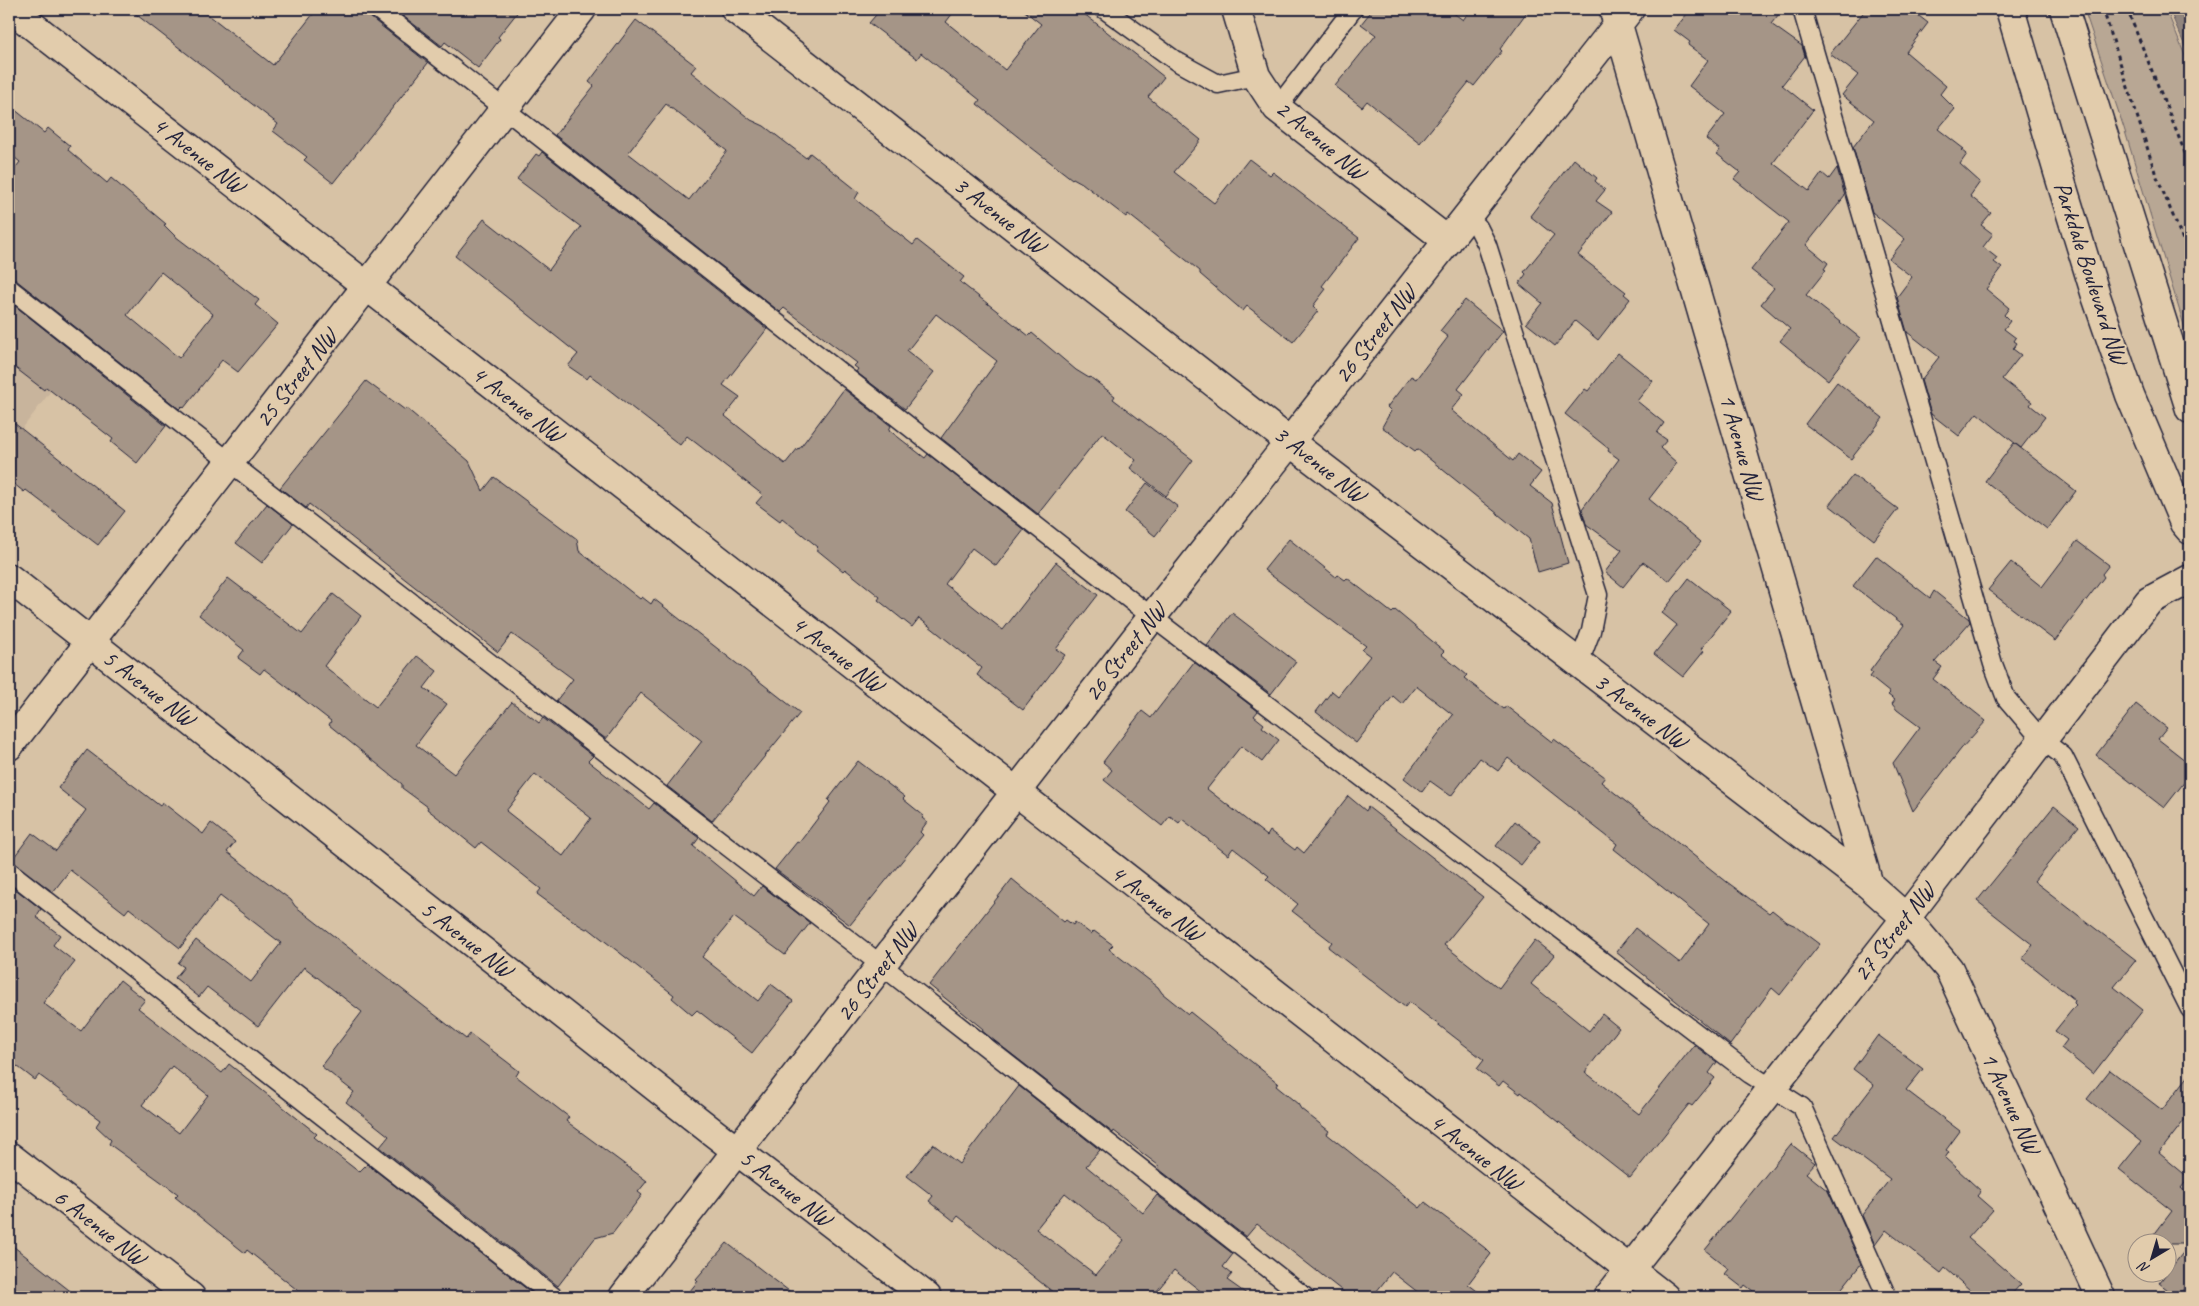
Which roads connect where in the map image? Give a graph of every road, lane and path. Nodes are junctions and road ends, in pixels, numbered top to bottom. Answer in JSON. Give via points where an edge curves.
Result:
{"nodes":[{"id":1,"x":11,"y":9,"type":"edge"},
{"id":2,"x":377,"y":9,"type":"edge"},
{"id":3,"x":582,"y":9,"type":"edge"},
{"id":4,"x":735,"y":9,"type":"edge"},
{"id":5,"x":1104,"y":9,"type":"edge"},
{"id":6,"x":1236,"y":9,"type":"edge"},
{"id":7,"x":1353,"y":9,"type":"edge"},
{"id":8,"x":1802,"y":9,"type":"edge"},
{"id":9,"x":2010,"y":9,"type":"edge"},
{"id":10,"x":2064,"y":9,"type":"edge"},
{"id":11,"x":2103,"y":9,"type":"edge"},
{"id":12,"x":2127,"y":9,"type":"edge"},
{"id":13,"x":1621,"y":14,"type":"edge"},
{"id":14,"x":1256,"y":76,"type":"junction"},
{"id":15,"x":505,"y":108,"type":"junction"},
{"id":16,"x":1277,"y":108,"type":"junction"},
{"id":17,"x":2190,"y":165,"type":"edge"},
{"id":18,"x":1468,"y":217,"type":"junction"},
{"id":19,"x":1448,"y":241,"type":"junction"},
{"id":20,"x":2190,"y":257,"type":"edge"},
{"id":21,"x":368,"y":286,"type":"junction"},
{"id":22,"x":9,"y":288,"type":"edge"},
{"id":23,"x":2190,"y":409,"type":"edge"},
{"id":24,"x":1290,"y":442,"type":"junction"},
{"id":25,"x":230,"y":462,"type":"junction"},
{"id":26,"x":2190,"y":530,"type":"edge"},
{"id":27,"x":9,"y":578,"type":"edge"},
{"id":28,"x":2190,"y":579,"type":"edge"},
{"id":29,"x":1152,"y":617,"type":"junction"},
{"id":30,"x":89,"y":641,"type":"junction"},
{"id":31,"x":1579,"y":663,"type":"junction"},
{"id":32,"x":2041,"y":739,"type":"junction"},
{"id":33,"x":9,"y":746,"type":"edge"},
{"id":34,"x":1016,"y":793,"type":"junction"},
{"id":35,"x":9,"y":870,"type":"edge"},
{"id":36,"x":1869,"y":885,"type":"junction"},
{"id":37,"x":1906,"y":918,"type":"junction"},
{"id":38,"x":882,"y":966,"type":"junction"},
{"id":39,"x":2190,"y":1009,"type":"edge"},
{"id":40,"x":1772,"y":1086,"type":"junction"},
{"id":41,"x":738,"y":1150,"type":"junction"},
{"id":42,"x":9,"y":1156,"type":"edge"},
{"id":43,"x":1629,"y":1270,"type":"junction"},
{"id":44,"x":191,"y":1297,"type":"edge"},
{"id":45,"x":554,"y":1297,"type":"edge"},
{"id":46,"x":623,"y":1297,"type":"edge"},
{"id":47,"x":927,"y":1297,"type":"edge"},
{"id":48,"x":1305,"y":1297,"type":"edge"},
{"id":49,"x":1608,"y":1297,"type":"edge"},
{"id":50,"x":1665,"y":1297,"type":"edge"},
{"id":51,"x":1887,"y":1297,"type":"edge"},
{"id":52,"x":2100,"y":1297,"type":"edge"}],
"edges":[{"from":1,"to":21,"type":"street","name":"4 Avenue NW"},
{"from":2,"to":15,"type":"lane"},
{"from":3,"to":15,"type":"street","name":"25 Street NW"},
{"from":4,"to":24,"type":"street","name":"3 Avenue NW"},
{"from":5,"to":14,"type":"lane","via":[[1176,61],[1218,84]]},
{"from":6,"to":14,"type":"street","name":"2 Avenue NW"},
{"from":7,"to":16,"type":"lane"},
{"from":8,"to":32,"type":"lane","via":[[1993,664],[2006,698]]},
{"from":9,"to":26,"type":"street","name":"Parkdale Boulevard NW","via":[[2127,386],[2184,523]]},
{"from":10,"to":23,"type":"street"},
{"from":11,"to":20,"type":"path","via":[[2155,172]]},
{"from":12,"to":17,"type":"path"},
{"from":13,"to":18,"type":"street","name":"26 Street NW"},
{"from":13,"to":36,"type":"street","name":"1 Avenue NW"},
{"from":14,"to":16,"type":"street","name":"2 Avenue NW"},
{"from":15,"to":21,"type":"street","name":"25 Street NW"},
{"from":15,"to":29,"type":"lane"},
{"from":16,"to":19,"type":"street","name":"2 Avenue NW"},
{"from":18,"to":19,"type":"street","name":"26 Street NW"},
{"from":18,"to":31,"type":"lane","via":[[1487,245],[1598,595],[1592,631]]},
{"from":19,"to":24,"type":"street","name":"26 Street NW"},
{"from":21,"to":25,"type":"street","name":"25 Street NW"},
{"from":21,"to":34,"type":"street","name":"4 Avenue NW"},
{"from":22,"to":25,"type":"lane"},
{"from":24,"to":29,"type":"street","name":"26 Street NW"},
{"from":24,"to":31,"type":"street","name":"3 Avenue NW"},
{"from":25,"to":30,"type":"street","name":"25 Street NW"},
{"from":25,"to":38,"type":"lane"},
{"from":27,"to":30,"type":"street","name":"5 Avenue NW"},
{"from":28,"to":32,"type":"street","name":"27 Street NW","via":[[2149,601]]},
{"from":29,"to":34,"type":"street","name":"26 Street NW"},
{"from":29,"to":40,"type":"lane","via":[[1734,1062]]},
{"from":30,"to":33,"type":"street","name":"25 Street NW"},
{"from":30,"to":41,"type":"street","name":"5 Avenue NW"},
{"from":31,"to":36,"type":"street","name":"3 Avenue NW"},
{"from":32,"to":37,"type":"street","name":"27 Street NW"},
{"from":32,"to":39,"type":"lane","via":[[2063,756]]},
{"from":34,"to":38,"type":"street","name":"26 Street NW"},
{"from":34,"to":43,"type":"street","name":"4 Avenue NW"},
{"from":35,"to":45,"type":"lane"},
{"from":36,"to":37,"type":"street","name":"3 Avenue NW"},
{"from":37,"to":40,"type":"street","name":"27 Street NW"},
{"from":37,"to":52,"type":"street","name":"1 Avenue NW","via":[[1949,969]]},
{"from":38,"to":41,"type":"street","name":"26 Street NW"},
{"from":38,"to":48,"type":"lane"},
{"from":40,"to":43,"type":"street","name":"27 Street NW"},
{"from":40,"to":51,"type":"lane","via":[[1802,1107]]},
{"from":41,"to":46,"type":"street","name":"26 Street NW"},
{"from":41,"to":47,"type":"street","name":"5 Avenue NW"},
{"from":42,"to":44,"type":"street","name":"6 Avenue NW"},
{"from":43,"to":49,"type":"street","name":"27 Street NW"},
{"from":43,"to":50,"type":"street","name":"4 Avenue NW"}]}
